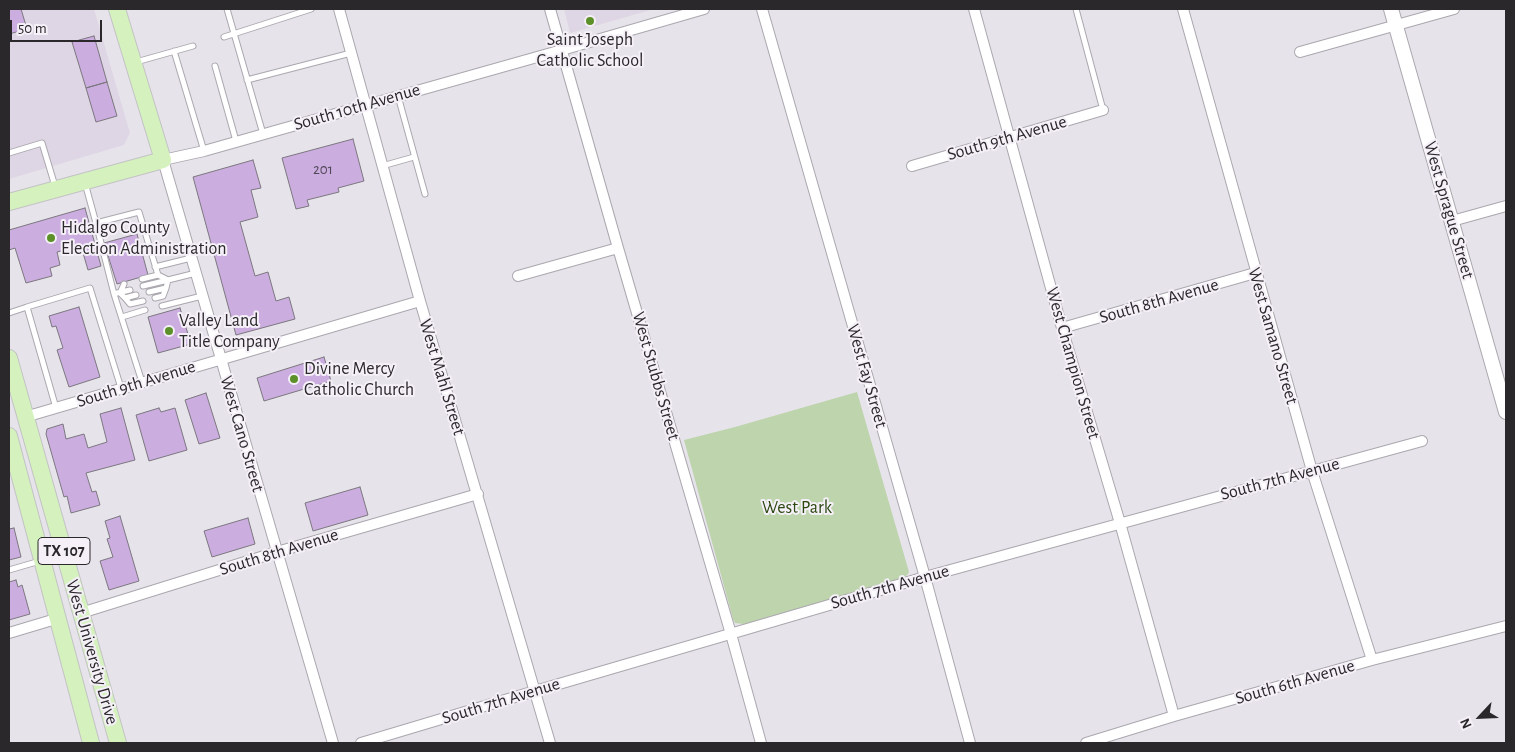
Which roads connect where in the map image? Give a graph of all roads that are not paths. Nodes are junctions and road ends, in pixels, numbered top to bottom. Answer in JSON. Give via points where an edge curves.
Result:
{"nodes":[{"id":1,"x":117,"y":9,"type":"edge"},
{"id":2,"x":227,"y":9,"type":"edge"},
{"id":3,"x":311,"y":9,"type":"edge"},
{"id":4,"x":339,"y":9,"type":"edge"},
{"id":5,"x":550,"y":9,"type":"edge"},
{"id":6,"x":704,"y":9,"type":"edge"},
{"id":7,"x":762,"y":9,"type":"edge"},
{"id":8,"x":974,"y":9,"type":"edge"},
{"id":9,"x":1076,"y":9,"type":"edge"},
{"id":10,"x":1183,"y":9,"type":"edge"},
{"id":11,"x":1391,"y":9,"type":"edge"},
{"id":12,"x":1454,"y":9,"type":"edge"},
{"id":13,"x":1396,"y":26,"type":"junction"},
{"id":14,"x":234,"y":33,"type":"junction"},
{"id":15,"x":224,"y":36,"type":"dead end"},
{"id":16,"x":193,"y":46,"type":"dead end"},
{"id":17,"x":562,"y":50,"type":"junction"},
{"id":18,"x":174,"y":51,"type":"junction"},
{"id":19,"x":1300,"y":52,"type":"dead end"},
{"id":20,"x":351,"y":53,"type":"junction"},
{"id":21,"x":133,"y":62,"type":"junction"},
{"id":22,"x":214,"y":66,"type":"dead end"},
{"id":23,"x":247,"y":80,"type":"junction"},
{"id":24,"x":398,"y":96,"type":"junction"},
{"id":25,"x":365,"y":104,"type":"junction"},
{"id":26,"x":1103,"y":110,"type":"joint"},
{"id":27,"x":263,"y":134,"type":"junction"},
{"id":28,"x":1010,"y":137,"type":"junction"},
{"id":29,"x":236,"y":141,"type":"junction"},
{"id":30,"x":204,"y":151,"type":"junction"},
{"id":31,"x":9,"y":154,"type":"edge"},
{"id":32,"x":414,"y":157,"type":"junction"},
{"id":33,"x":163,"y":160,"type":"junction"},
{"id":34,"x":382,"y":166,"type":"junction"},
{"id":35,"x":912,"y":166,"type":"dead end"},
{"id":36,"x":85,"y":181,"type":"junction"},
{"id":37,"x":55,"y":189,"type":"junction"},
{"id":38,"x":424,"y":194,"type":"dead end"},
{"id":39,"x":9,"y":202,"type":"edge"},
{"id":40,"x":1506,"y":206,"type":"edge"},
{"id":41,"x":1452,"y":221,"type":"junction"},
{"id":42,"x":96,"y":223,"type":"junction"},
{"id":43,"x":618,"y":248,"type":"junction"},
{"id":44,"x":192,"y":258,"type":"junction"},
{"id":45,"x":156,"y":267,"type":"junction"},
{"id":46,"x":196,"y":273,"type":"junction"},
{"id":47,"x":1255,"y":273,"type":"junction"},
{"id":48,"x":158,"y":275,"type":"junction"},
{"id":49,"x":518,"y":276,"type":"dead end"},
{"id":50,"x":142,"y":279,"type":"dead end"},
{"id":51,"x":168,"y":280,"type":"junction"},
{"id":52,"x":124,"y":284,"type":"dead end"},
{"id":53,"x":143,"y":286,"type":"dead end"},
{"id":54,"x":166,"y":288,"type":"junction"},
{"id":55,"x":130,"y":290,"type":"dead end"},
{"id":56,"x":149,"y":292,"type":"dead end"},
{"id":57,"x":117,"y":294,"type":"junction"},
{"id":58,"x":136,"y":296,"type":"dead end"},
{"id":59,"x":163,"y":296,"type":"junction"},
{"id":60,"x":202,"y":296,"type":"junction"},
{"id":61,"x":125,"y":298,"type":"junction"},
{"id":62,"x":155,"y":298,"type":"dead end"},
{"id":63,"x":143,"y":301,"type":"dead end"},
{"id":64,"x":420,"y":301,"type":"junction"},
{"id":65,"x":27,"y":307,"type":"junction"},
{"id":66,"x":145,"y":310,"type":"dead end"},
{"id":67,"x":9,"y":313,"type":"edge"},
{"id":68,"x":122,"y":316,"type":"junction"},
{"id":69,"x":1062,"y":328,"type":"junction"},
{"id":70,"x":9,"y":358,"type":"edge"},
{"id":71,"x":221,"y":359,"type":"junction"},
{"id":72,"x":142,"y":382,"type":"junction"},
{"id":73,"x":121,"y":388,"type":"junction"},
{"id":74,"x":56,"y":408,"type":"junction"},
{"id":75,"x":1506,"y":412,"type":"edge"},
{"id":76,"x":25,"y":416,"type":"junction"},
{"id":77,"x":9,"y":436,"type":"edge"},
{"id":78,"x":1422,"y":441,"type":"dead end"},
{"id":79,"x":1312,"y":471,"type":"junction"},
{"id":80,"x":478,"y":494,"type":"junction"},
{"id":81,"x":1120,"y":523,"type":"junction"},
{"id":82,"x":276,"y":552,"type":"junction"},
{"id":83,"x":43,"y":560,"type":"junction"},
{"id":84,"x":9,"y":570,"type":"edge"},
{"id":85,"x":925,"y":577,"type":"junction"},
{"id":86,"x":81,"y":613,"type":"junction"},
{"id":87,"x":59,"y":618,"type":"junction"},
{"id":88,"x":1506,"y":626,"type":"edge"},
{"id":89,"x":9,"y":633,"type":"edge"},
{"id":90,"x":731,"y":634,"type":"junction"},
{"id":91,"x":1372,"y":660,"type":"junction"},
{"id":92,"x":535,"y":691,"type":"junction"},
{"id":93,"x":109,"y":711,"type":"junction"},
{"id":94,"x":1174,"y":716,"type":"junction"},
{"id":95,"x":86,"y":723,"type":"junction"},
{"id":96,"x":91,"y":743,"type":"edge"},
{"id":97,"x":101,"y":743,"type":"edge"},
{"id":98,"x":118,"y":743,"type":"edge"},
{"id":99,"x":333,"y":743,"type":"edge"},
{"id":100,"x":361,"y":743,"type":"edge"},
{"id":101,"x":550,"y":743,"type":"edge"},
{"id":102,"x":761,"y":743,"type":"edge"},
{"id":103,"x":970,"y":743,"type":"edge"},
{"id":104,"x":1086,"y":743,"type":"edge"}],
"edges":[{"from":1,"to":21,"type":"main road","name":"West Cano Street"},
{"from":2,"to":14,"type":"lane"},
{"from":3,"to":14,"type":"lane"},
{"from":4,"to":20,"type":"street","name":"West Mahl Street"},
{"from":5,"to":17,"type":"street","name":"West Stubbs Street"},
{"from":6,"to":17,"type":"street","name":"South 10th Avenue"},
{"from":7,"to":85,"type":"street","name":"West Fay Street"},
{"from":8,"to":28,"type":"street","name":"West Champion Street"},
{"from":9,"to":26,"type":"lane"},
{"from":10,"to":47,"type":"street","name":"West Samano Street"},
{"from":11,"to":13,"type":"street","name":"West Sprague Street"},
{"from":12,"to":13,"type":"street"},
{"from":13,"to":19,"type":"street"},
{"from":13,"to":41,"type":"street","name":"West Sprague Street"},
{"from":14,"to":15,"type":"lane"},
{"from":14,"to":23,"type":"lane"},
{"from":16,"to":18,"type":"lane"},
{"from":17,"to":24,"type":"street","name":"South 10th Avenue"},
{"from":17,"to":43,"type":"street","name":"West Stubbs Street"},
{"from":18,"to":21,"type":"lane"},
{"from":18,"to":30,"type":"lane"},
{"from":20,"to":23,"type":"lane"},
{"from":20,"to":25,"type":"street","name":"West Mahl Street"},
{"from":21,"to":33,"type":"main road","name":"West Cano Street"},
{"from":22,"to":29,"type":"lane"},
{"from":23,"to":27,"type":"lane"},
{"from":24,"to":25,"type":"street","name":"South 10th Avenue"},
{"from":24,"to":32,"type":"lane"},
{"from":25,"to":27,"type":"street","name":"South 10th Avenue"},
{"from":25,"to":34,"type":"street","name":"West Mahl Street"},
{"from":26,"to":28,"type":"street","name":"South 9th Avenue"},
{"from":27,"to":29,"type":"street","name":"South 10th Avenue"},
{"from":28,"to":35,"type":"street","name":"South 9th Avenue"},
{"from":28,"to":69,"type":"street","name":"West Champion Street"},
{"from":29,"to":30,"type":"street","name":"South 10th Avenue"},
{"from":30,"to":33,"type":"street","name":"South 10th Avenue"},
{"from":31,"to":37,"type":"lane","via":[[42,143]]},
{"from":32,"to":34,"type":"lane"},
{"from":32,"to":38,"type":"lane"},
{"from":33,"to":36,"type":"main road","name":"South 10th Avenue"},
{"from":33,"to":44,"type":"street","name":"West Cano Street"},
{"from":34,"to":64,"type":"street","name":"West Mahl Street"},
{"from":36,"to":37,"type":"main road","name":"South 10th Avenue"},
{"from":36,"to":42,"type":"lane"},
{"from":37,"to":39,"type":"main road","name":"South 10th Avenue"},
{"from":40,"to":41,"type":"street"},
{"from":41,"to":75,"type":"street","name":"West Sprague Street"},
{"from":42,"to":45,"type":"lane","via":[[139,212]]},
{"from":42,"to":57,"type":"lane"},
{"from":43,"to":49,"type":"street"},
{"from":43,"to":90,"type":"street","name":"West Stubbs Street"},
{"from":44,"to":45,"type":"lane"},
{"from":44,"to":46,"type":"street","name":"West Cano Street"},
{"from":45,"to":48,"type":"lane"},
{"from":46,"to":51,"type":"lane"},
{"from":46,"to":60,"type":"street","name":"West Cano Street"},
{"from":47,"to":69,"type":"street","name":"South 8th Avenue"},
{"from":47,"to":79,"type":"street","name":"West Samano Street"},
{"from":48,"to":50,"type":"lane"},
{"from":48,"to":51,"type":"lane"},
{"from":51,"to":53,"type":"lane"},
{"from":51,"to":54,"type":"lane"},
{"from":52,"to":57,"type":"lane"},
{"from":54,"to":56,"type":"lane"},
{"from":54,"to":59,"type":"lane"},
{"from":55,"to":57,"type":"lane"},
{"from":57,"to":61,"type":"lane"},
{"from":57,"to":68,"type":"lane"},
{"from":58,"to":61,"type":"lane"},
{"from":59,"to":60,"type":"lane","via":[[164,306]]},
{"from":59,"to":62,"type":"lane"},
{"from":60,"to":71,"type":"street","name":"West Cano Street"},
{"from":61,"to":63,"type":"lane","via":[[130,304]]},
{"from":64,"to":71,"type":"street","name":"South 9th Avenue"},
{"from":64,"to":80,"type":"street","name":"West Mahl Street"},
{"from":65,"to":67,"type":"lane"},
{"from":65,"to":73,"type":"lane","via":[[90,288]]},
{"from":65,"to":74,"type":"lane"},
{"from":66,"to":68,"type":"lane"},
{"from":68,"to":72,"type":"lane"},
{"from":69,"to":81,"type":"street","name":"West Champion Street"},
{"from":70,"to":76,"type":"main road","name":"West University Drive","number":"TX 107"},
{"from":71,"to":72,"type":"street","name":"South 9th Avenue"},
{"from":71,"to":82,"type":"street","name":"West Cano Street"},
{"from":72,"to":73,"type":"street","name":"South 9th Avenue"},
{"from":73,"to":74,"type":"street","name":"South 9th Avenue"},
{"from":74,"to":76,"type":"street","name":"South 9th Avenue"},
{"from":76,"to":86,"type":"main road","name":"West University Drive","number":"TX 107"},
{"from":77,"to":83,"type":"main road","name":"West University Drive","number":"TX 107"},
{"from":78,"to":79,"type":"street","name":"South 7th Avenue"},
{"from":79,"to":81,"type":"street","name":"South 7th Avenue"},
{"from":79,"to":91,"type":"street","name":"West Samano Street"},
{"from":80,"to":82,"type":"street","name":"South 8th Avenue"},
{"from":80,"to":92,"type":"street","name":"West Mahl Street"},
{"from":81,"to":85,"type":"street","name":"South 7th Avenue"},
{"from":81,"to":94,"type":"street","name":"West Champion Street"},
{"from":82,"to":86,"type":"street","name":"South 8th Avenue"},
{"from":82,"to":99,"type":"street","name":"West Cano Street"},
{"from":83,"to":84,"type":"lane"},
{"from":83,"to":87,"type":"main road","name":"West University Drive","number":"TX 107"},
{"from":85,"to":90,"type":"street","name":"South 7th Avenue"},
{"from":85,"to":103,"type":"street","name":"West Fay Street"},
{"from":86,"to":93,"type":"main road","name":"West University Drive","number":"TX 107"},
{"from":87,"to":89,"type":"street"},
{"from":87,"to":93,"type":"main road","via":[[67,618],[73,626],[92,680]]},
{"from":87,"to":95,"type":"main road","name":"West University Drive","number":"TX 107"},
{"from":88,"to":91,"type":"street","name":"South 6th Avenue"},
{"from":90,"to":92,"type":"street","name":"South 7th Avenue"},
{"from":90,"to":102,"type":"street","name":"West Stubbs Street"},
{"from":91,"to":94,"type":"street","name":"South 6th Avenue"},
{"from":92,"to":100,"type":"street","name":"South 7th Avenue"},
{"from":92,"to":101,"type":"street","name":"West Mahl Street"},
{"from":93,"to":98,"type":"main road","name":"West University Drive","number":"TX 107"},
{"from":94,"to":104,"type":"street","name":"South 6th Avenue"},
{"from":95,"to":96,"type":"main road","name":"West University Drive","number":"TX 107"},
{"from":95,"to":97,"type":"main road"}]}
